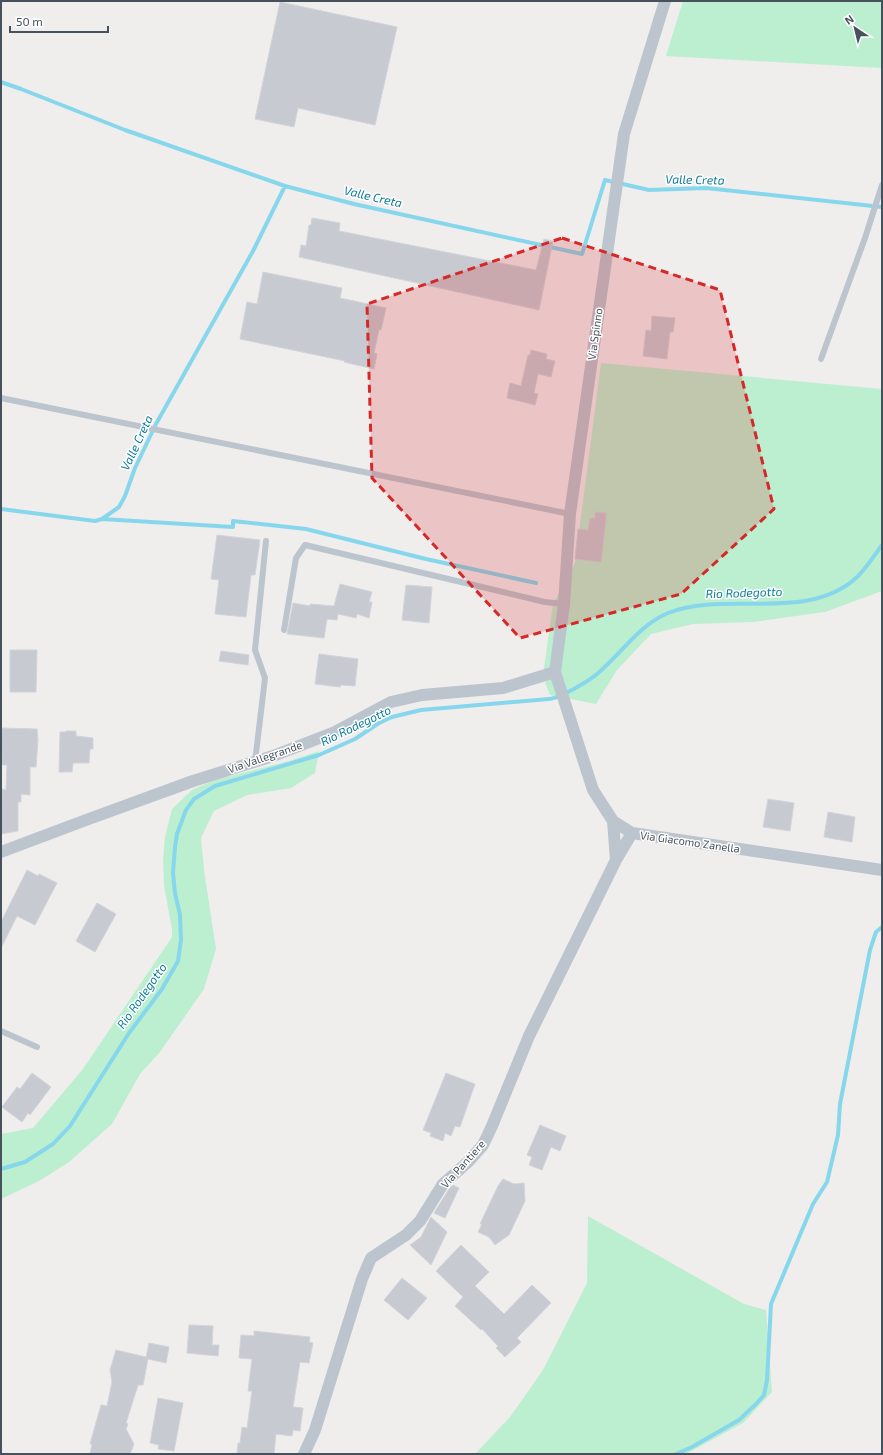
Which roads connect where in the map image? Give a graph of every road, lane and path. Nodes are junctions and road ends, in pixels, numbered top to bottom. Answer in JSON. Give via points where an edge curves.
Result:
{"nodes":[{"id":1,"x":666,"y":1,"type":"edge"},
{"id":2,"x":882,"y":185,"type":"edge"},
{"id":3,"x":821,"y":359,"type":"dead end"},
{"id":4,"x":1,"y":398,"type":"edge"},
{"id":5,"x":570,"y":514,"type":"junction"},
{"id":6,"x":266,"y":541,"type":"dead end"},
{"id":7,"x":564,"y":604,"type":"junction"},
{"id":8,"x":284,"y":630,"type":"dead end"},
{"id":9,"x":554,"y":672,"type":"junction"},
{"id":10,"x":255,"y":762,"type":"junction"},
{"id":11,"x":613,"y":822,"type":"junction"},
{"id":12,"x":632,"y":833,"type":"junction"},
{"id":13,"x":1,"y":852,"type":"edge"},
{"id":14,"x":616,"y":860,"type":"junction"},
{"id":15,"x":882,"y":870,"type":"edge"},
{"id":16,"x":1,"y":1031,"type":"edge"},
{"id":17,"x":38,"y":1046,"type":"dead end"},
{"id":18,"x":304,"y":1454,"type":"edge"}],
"edges":[{"from":1,"to":5,"type":"street","name":"Via Spinno","via":[[624,134]]},
{"from":2,"to":3,"type":"lane"},
{"from":4,"to":5,"type":"lane"},
{"from":5,"to":7,"type":"street","name":"Via Spinno"},
{"from":6,"to":10,"type":"lane","via":[[255,650],[265,678]]},
{"from":7,"to":8,"type":"lane","via":[[545,602],[304,545],[296,558]]},
{"from":7,"to":9,"type":"street","name":"Via Spinno"},
{"from":9,"to":10,"type":"street","name":"Via Vallegrande","via":[[503,688],[422,695],[391,702],[335,732]]},
{"from":9,"to":11,"type":"street","name":"Via Giacomo Zanella","via":[[593,790]]},
{"from":10,"to":13,"type":"street","name":"Via Vallegrande","via":[[178,786]]},
{"from":11,"to":12,"type":"street","name":"Via Giacomo Zanella"},
{"from":11,"to":14,"type":"street"},
{"from":12,"to":14,"type":"street","name":"Via Pantiere"},
{"from":12,"to":15,"type":"street","name":"Via Giacomo Zanella"},
{"from":14,"to":18,"type":"street","name":"Via Pantiere","via":[[529,1036],[483,1145],[443,1184],[420,1221],[406,1235],[371,1258],[362,1278],[315,1430]]},
{"from":16,"to":17,"type":"lane"}]}
